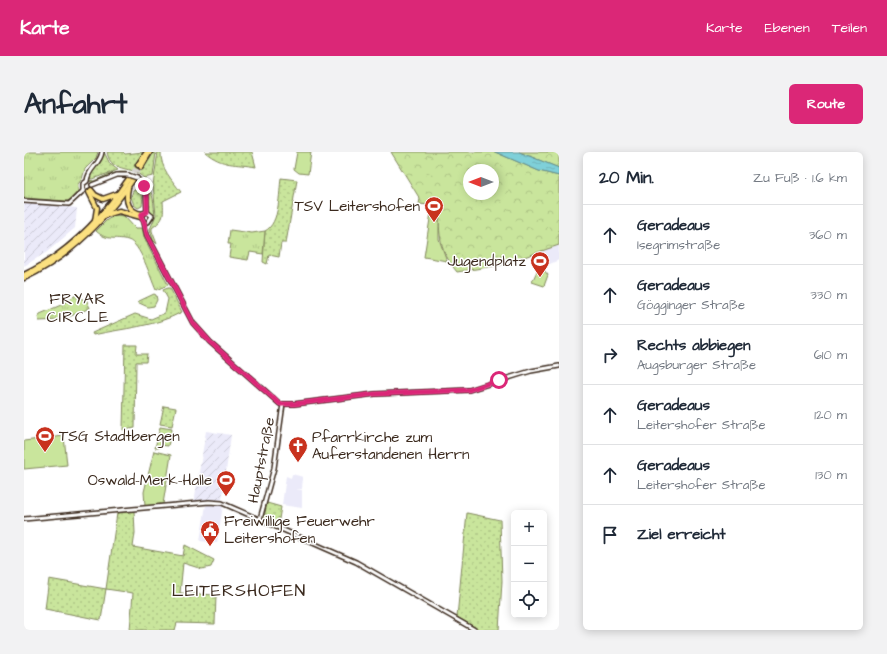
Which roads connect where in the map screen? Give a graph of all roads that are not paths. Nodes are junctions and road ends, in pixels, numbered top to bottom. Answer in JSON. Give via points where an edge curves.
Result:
{"nodes":[{"id":1,"x":102,"y":152,"type":"edge"},
{"id":2,"x":147,"y":152,"type":"edge"},
{"id":3,"x":150,"y":152,"type":"edge"},
{"id":4,"x":132,"y":177,"type":"junction"},
{"id":5,"x":87,"y":181,"type":"junction"},
{"id":6,"x":130,"y":184,"type":"junction"},
{"id":7,"x":92,"y":185,"type":"junction"},
{"id":8,"x":83,"y":191,"type":"junction"},
{"id":9,"x":90,"y":191,"type":"junction"},
{"id":10,"x":119,"y":193,"type":"junction"},
{"id":11,"x":24,"y":200,"type":"edge"},
{"id":12,"x":144,"y":214,"type":"junction"},
{"id":13,"x":102,"y":218,"type":"junction"},
{"id":14,"x":94,"y":222,"type":"junction"},
{"id":15,"x":146,"y":222,"type":"junction"},
{"id":16,"x":24,"y":275,"type":"edge"},
{"id":17,"x":24,"y":278,"type":"edge"},
{"id":18,"x":559,"y":366,"type":"edge"},
{"id":19,"x":283,"y":404,"type":"junction"},
{"id":20,"x":24,"y":519,"type":"edge"},
{"id":21,"x":260,"y":519,"type":"junction"},
{"id":22,"x":475,"y":630,"type":"edge"}],
"edges":[{"from":1,"to":5,"type":"street","via":[[98,162],[89,171]]},
{"from":2,"to":3,"type":"highway","via":[[139,166]]},
{"from":4,"to":6,"type":"highway"},
{"from":4,"to":7,"type":"street","via":[[117,176]]},
{"from":4,"to":10,"type":"highway"},
{"from":4,"to":12,"type":"street","via":[[146,191]]},
{"from":5,"to":7,"type":"street"},
{"from":5,"to":8,"type":"street","via":[[82,185]]},
{"from":6,"to":12,"type":"highway","via":[[126,196],[128,205],[134,212]]},
{"from":6,"to":13,"type":"highway"},
{"from":7,"to":9,"type":"street"},
{"from":8,"to":9,"type":"street"},
{"from":8,"to":11,"type":"street","via":[[69,204]]},
{"from":9,"to":10,"type":"highway","via":[[103,199]]},
{"from":9,"to":14,"type":"highway","via":[[97,208]]},
{"from":10,"to":14,"type":"highway"},
{"from":12,"to":13,"type":"highway","via":[[117,211]]},
{"from":12,"to":15,"type":"street"},
{"from":12,"to":15,"type":"street","via":[[152,216]]},
{"from":13,"to":17,"type":"highway","via":[[68,252]]},
{"from":14,"to":16,"type":"highway","via":[[61,253]]},
{"from":15,"to":19,"type":"street","via":[[147,235],[185,311],[197,328],[220,351]]},
{"from":18,"to":19,"type":"street","via":[[531,371],[469,390],[385,394]]},
{"from":19,"to":21,"type":"street","name":"Hauptstraße","via":[[274,468]]},
{"from":20,"to":21,"type":"street","via":[[216,502]]},
{"from":21,"to":22,"type":"street","via":[[356,562]]}]}
